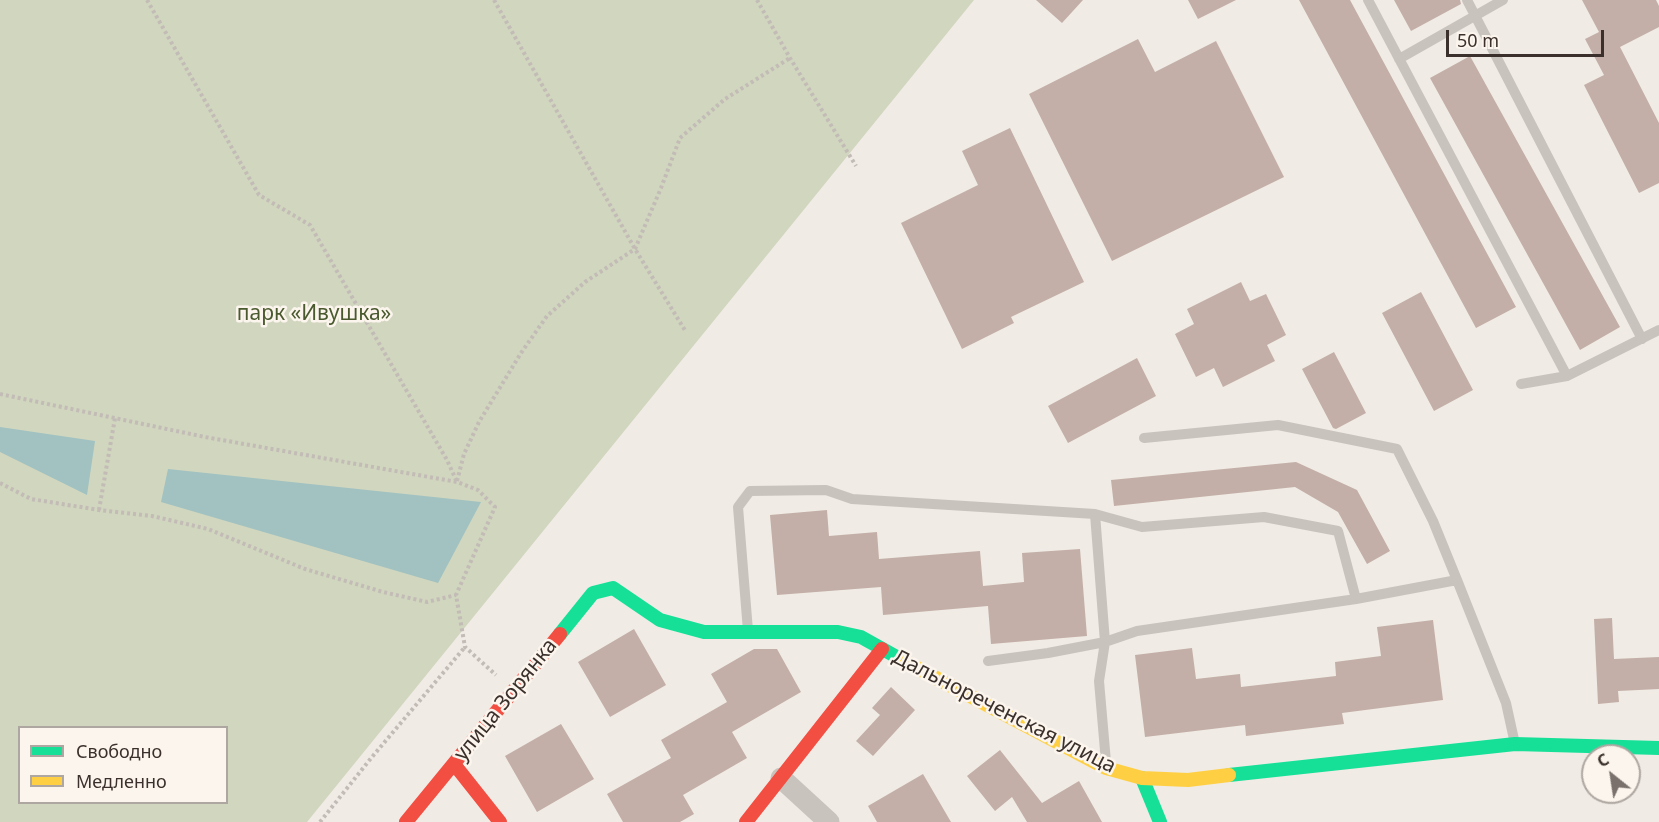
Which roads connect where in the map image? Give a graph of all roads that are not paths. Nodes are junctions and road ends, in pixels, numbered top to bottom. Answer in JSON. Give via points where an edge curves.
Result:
{"nodes":[{"id":1,"x":1368,"y":0,"type":"edge"},
{"id":2,"x":1467,"y":0,"type":"edge"},
{"id":3,"x":1503,"y":0,"type":"edge"},
{"id":4,"x":1475,"y":16,"type":"junction"},
{"id":5,"x":1399,"y":59,"type":"junction"},
{"id":6,"x":1659,"y":330,"type":"edge"},
{"id":7,"x":1642,"y":339,"type":"junction"},
{"id":8,"x":1567,"y":376,"type":"junction"},
{"id":9,"x":1521,"y":384,"type":"dead end"},
{"id":10,"x":1144,"y":438,"type":"dead end"},
{"id":11,"x":1095,"y":514,"type":"junction"},
{"id":12,"x":1457,"y":580,"type":"junction"},
{"id":13,"x":613,"y":588,"type":"joint"},
{"id":14,"x":1356,"y":599,"type":"junction"},
{"id":15,"x":748,"y":631,"type":"junction"},
{"id":16,"x":1106,"y":642,"type":"junction"},
{"id":17,"x":882,"y":649,"type":"junction"},
{"id":18,"x":988,"y":661,"type":"dead end"},
{"id":19,"x":1515,"y":744,"type":"junction"},
{"id":20,"x":1659,"y":748,"type":"edge"},
{"id":21,"x":454,"y":764,"type":"junction"},
{"id":22,"x":1106,"y":768,"type":"junction"},
{"id":23,"x":781,"y":778,"type":"junction"},
{"id":24,"x":1142,"y":778,"type":"junction"},
{"id":25,"x":406,"y":822,"type":"edge"},
{"id":26,"x":500,"y":822,"type":"edge"},
{"id":27,"x":746,"y":822,"type":"edge"},
{"id":28,"x":829,"y":822,"type":"edge"},
{"id":29,"x":1160,"y":822,"type":"edge"}],
"edges":[{"from":1,"to":5,"type":"lane"},
{"from":2,"to":4,"type":"lane"},
{"from":3,"to":4,"type":"lane"},
{"from":4,"to":5,"type":"lane"},
{"from":4,"to":7,"type":"lane"},
{"from":5,"to":8,"type":"lane"},
{"from":6,"to":7,"type":"lane"},
{"from":7,"to":8,"type":"lane"},
{"from":8,"to":9,"type":"lane"},
{"from":10,"to":12,"type":"lane","via":[[1278,425],[1397,449]]},
{"from":11,"to":14,"type":"lane","via":[[1142,527],[1264,517],[1338,531]]},
{"from":11,"to":15,"type":"lane","via":[[852,499],[826,490],[750,491],[738,507]]},
{"from":11,"to":16,"type":"lane"},
{"from":12,"to":14,"type":"lane"},
{"from":12,"to":19,"type":"lane","via":[[1506,703]]},
{"from":13,"to":15,"type":"street","name":"Дальнореченская улица","via":[[660,620],[704,632]]},
{"from":13,"to":21,"type":"street","name":"улица Зорянка","via":[[594,593]]},
{"from":14,"to":16,"type":"lane","via":[[1137,631]]},
{"from":15,"to":17,"type":"street","name":"Дальнореченская улица","via":[[838,632],[861,637]]},
{"from":16,"to":18,"type":"lane"},
{"from":16,"to":22,"type":"lane","via":[[1099,681]]},
{"from":17,"to":22,"type":"street","name":"Дальнореченская улица"},
{"from":17,"to":23,"type":"street"},
{"from":19,"to":20,"type":"street","name":"Дальнореченская улица"},
{"from":19,"to":24,"type":"street","name":"Дальнореченская улица","via":[[1188,780]]},
{"from":21,"to":25,"type":"street","name":"улица Зорянка"},
{"from":21,"to":26,"type":"street"},
{"from":22,"to":24,"type":"street","name":"Дальнореченская улица"},
{"from":23,"to":27,"type":"street"},
{"from":23,"to":28,"type":"street"},
{"from":24,"to":29,"type":"street"}]}
